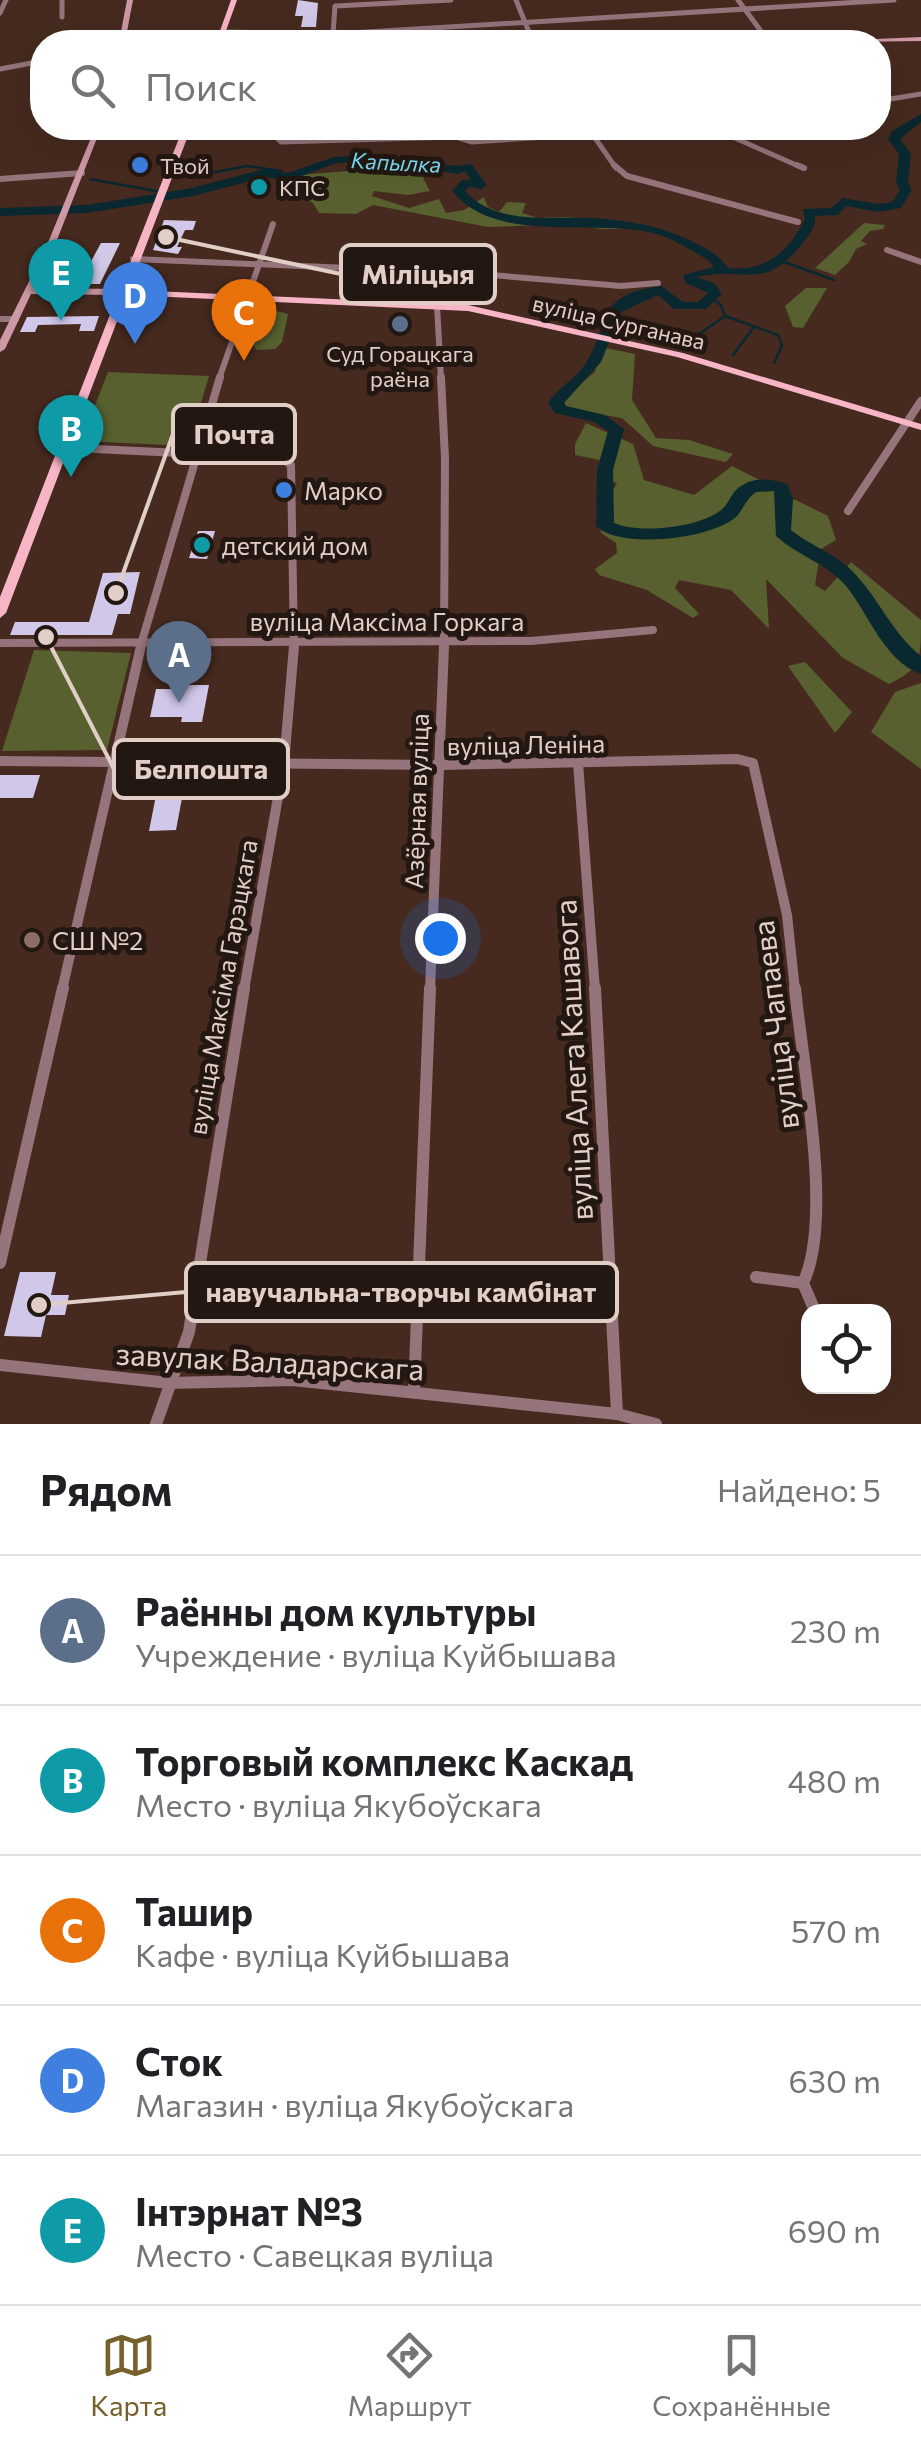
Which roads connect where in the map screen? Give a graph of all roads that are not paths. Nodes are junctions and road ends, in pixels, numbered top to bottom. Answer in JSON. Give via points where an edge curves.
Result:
{"nodes":[{"id":1,"x":6,"y":0,"type":"edge"},
{"id":2,"x":62,"y":0,"type":"edge"},
{"id":3,"x":130,"y":0,"type":"edge"},
{"id":4,"x":234,"y":0,"type":"edge"},
{"id":5,"x":451,"y":0,"type":"edge"},
{"id":6,"x":516,"y":0,"type":"edge"},
{"id":7,"x":738,"y":0,"type":"edge"},
{"id":8,"x":894,"y":0,"type":"edge"},
{"id":9,"x":744,"y":10,"type":"junction"},
{"id":10,"x":0,"y":12,"type":"edge"},
{"id":11,"x":62,"y":17,"type":"dead end"},
{"id":12,"x":524,"y":24,"type":"junction"},
{"id":13,"x":124,"y":30,"type":"edge"},
{"id":14,"x":223,"y":30,"type":"edge"},
{"id":15,"x":334,"y":30,"type":"edge"},
{"id":16,"x":410,"y":30,"type":"edge"},
{"id":17,"x":527,"y":30,"type":"edge"},
{"id":18,"x":760,"y":30,"type":"edge"},
{"id":19,"x":921,"y":39,"type":"edge"},
{"id":20,"x":891,"y":40,"type":"edge"},
{"id":21,"x":30,"y":63,"type":"edge"},
{"id":22,"x":0,"y":69,"type":"edge"},
{"id":23,"x":921,"y":94,"type":"edge"},
{"id":24,"x":891,"y":99,"type":"edge"},
{"id":25,"x":94,"y":140,"type":"edge"},
{"id":26,"x":182,"y":140,"type":"edge"},
{"id":27,"x":279,"y":140,"type":"edge"},
{"id":28,"x":351,"y":140,"type":"edge"},
{"id":29,"x":472,"y":140,"type":"edge"},
{"id":30,"x":501,"y":140,"type":"edge"},
{"id":31,"x":597,"y":140,"type":"edge"},
{"id":32,"x":740,"y":140,"type":"edge"},
{"id":33,"x":804,"y":168,"type":"dead end"},
{"id":34,"x":82,"y":173,"type":"junction"},
{"id":35,"x":0,"y":179,"type":"edge"},
{"id":36,"x":798,"y":222,"type":"dead end"},
{"id":37,"x":273,"y":224,"type":"dead end"},
{"id":38,"x":887,"y":250,"type":"dead end"},
{"id":39,"x":133,"y":259,"type":"junction"},
{"id":40,"x":921,"y":262,"type":"edge"},
{"id":41,"x":258,"y":263,"type":"junction"},
{"id":42,"x":444,"y":273,"type":"junction"},
{"id":43,"x":658,"y":283,"type":"dead end"},
{"id":44,"x":30,"y":290,"type":"junction"},
{"id":45,"x":120,"y":292,"type":"junction"},
{"id":46,"x":246,"y":297,"type":"junction"},
{"id":47,"x":437,"y":304,"type":"junction"},
{"id":48,"x":0,"y":319,"type":"edge"},
{"id":49,"x":16,"y":319,"type":"junction"},
{"id":50,"x":0,"y":349,"type":"edge"},
{"id":51,"x":921,"y":401,"type":"edge"},
{"id":52,"x":907,"y":422,"type":"junction"},
{"id":53,"x":921,"y":426,"type":"edge"},
{"id":54,"x":74,"y":448,"type":"dead end"},
{"id":55,"x":198,"y":454,"type":"junction"},
{"id":56,"x":848,"y":510,"type":"dead end"},
{"id":57,"x":0,"y":613,"type":"edge"},
{"id":58,"x":653,"y":630,"type":"dead end"},
{"id":59,"x":444,"y":638,"type":"junction"},
{"id":60,"x":295,"y":639,"type":"junction"},
{"id":61,"x":0,"y":644,"type":"edge"},
{"id":62,"x":140,"y":645,"type":"junction"},
{"id":63,"x":0,"y":761,"type":"edge"},
{"id":64,"x":114,"y":762,"type":"junction"},
{"id":65,"x":284,"y":763,"type":"junction"},
{"id":66,"x":578,"y":763,"type":"junction"},
{"id":67,"x":753,"y":764,"type":"joint"},
{"id":68,"x":440,"y":765,"type":"junction"},
{"id":69,"x":0,"y":1262,"type":"edge"},
{"id":70,"x":756,"y":1276,"type":"dead end"},
{"id":71,"x":803,"y":1282,"type":"junction"},
{"id":72,"x":812,"y":1304,"type":"edge"},
{"id":73,"x":0,"y":1365,"type":"edge"},
{"id":74,"x":169,"y":1383,"type":"junction"},
{"id":75,"x":414,"y":1392,"type":"junction"},
{"id":76,"x":616,"y":1414,"type":"junction"},
{"id":77,"x":156,"y":1424,"type":"edge"},
{"id":78,"x":656,"y":1424,"type":"edge"}],
"edges":[{"from":1,"to":10,"type":"street"},
{"from":2,"to":11,"type":"street"},
{"from":3,"to":13,"type":"main road"},
{"from":4,"to":14,"type":"main road"},
{"from":5,"to":15,"type":"street","via":[[335,6]]},
{"from":6,"to":12,"type":"street"},
{"from":7,"to":9,"type":"street"},
{"from":8,"to":9,"type":"street"},
{"from":9,"to":12,"type":"street"},
{"from":9,"to":18,"type":"street"},
{"from":12,"to":16,"type":"street"},
{"from":12,"to":17,"type":"street"},
{"from":19,"to":20,"type":"main road"},
{"from":21,"to":22,"type":"street"},
{"from":23,"to":24,"type":"street"},
{"from":25,"to":34,"type":"main road"},
{"from":26,"to":39,"type":"main road"},
{"from":27,"to":28,"type":"street"},
{"from":29,"to":30,"type":"street"},
{"from":31,"to":36,"type":"street","via":[[627,176]]},
{"from":32,"to":33,"type":"street"},
{"from":34,"to":35,"type":"street"},
{"from":34,"to":44,"type":"main road"},
{"from":37,"to":41,"type":"street"},
{"from":38,"to":40,"type":"street"},
{"from":39,"to":41,"type":"street"},
{"from":39,"to":45,"type":"main road"},
{"from":41,"to":42,"type":"street"},
{"from":41,"to":46,"type":"street"},
{"from":42,"to":43,"type":"street"},
{"from":42,"to":47,"type":"street","name":"Азёрная вуліца"},
{"from":44,"to":45,"type":"main road"},
{"from":44,"to":49,"type":"main road"},
{"from":45,"to":46,"type":"main road","name":"вуліца Сурганава"},
{"from":45,"to":57,"type":"main road"},
{"from":46,"to":47,"type":"main road","name":"вуліца Сурганава"},
{"from":46,"to":55,"type":"street"},
{"from":47,"to":52,"type":"main road","name":"вуліца Сурганава","via":[[679,356]]},
{"from":47,"to":59,"type":"street","name":"Азёрная вуліца"},
{"from":48,"to":49,"type":"street"},
{"from":49,"to":50,"type":"main road"},
{"from":51,"to":52,"type":"street"},
{"from":52,"to":53,"type":"main road","name":"вуліца Сурганава"},
{"from":52,"to":56,"type":"street"},
{"from":54,"to":55,"type":"street"},
{"from":55,"to":60,"type":"street","name":"вуліца Максіма Гарэцкага","via":[[290,464]]},
{"from":55,"to":62,"type":"street"},
{"from":58,"to":59,"type":"street","name":"вуліца Максіма Горкага","via":[[531,640]]},
{"from":59,"to":60,"type":"street","name":"вуліца Максіма Горкага"},
{"from":59,"to":68,"type":"street","name":"Азёрная вуліца"},
{"from":60,"to":62,"type":"street","name":"вуліца Максіма Горкага"},
{"from":60,"to":65,"type":"street","name":"вуліца Максіма Гарэцкага"},
{"from":61,"to":62,"type":"street","name":"вуліца Максіма Горкага"},
{"from":62,"to":64,"type":"street"},
{"from":63,"to":64,"type":"street","name":"вуліца Леніна"},
{"from":64,"to":65,"type":"street","name":"вуліца Леніна"},
{"from":64,"to":69,"type":"street"},
{"from":65,"to":68,"type":"street","name":"вуліца Леніна"},
{"from":65,"to":74,"type":"street","name":"вуліца Максіма Гарэцкага","via":[[189,1332]]},
{"from":66,"to":67,"type":"street","name":"вуліца Леніна","via":[[737,758]]},
{"from":66,"to":68,"type":"street","name":"вуліца Леніна"},
{"from":66,"to":76,"type":"street","name":"вуліца Алега Кашавога"},
{"from":67,"to":71,"type":"street","name":"вуліца Чапаева","via":[[787,915],[813,1147],[818,1212],[814,1260]]},
{"from":68,"to":75,"type":"street","name":"Азёрная вуліца"},
{"from":70,"to":71,"type":"street"},
{"from":71,"to":72,"type":"street"},
{"from":73,"to":74,"type":"street","name":"завулак Валадарскага"},
{"from":74,"to":75,"type":"street","name":"завулак Валадарскага","via":[[292,1380]]},
{"from":74,"to":77,"type":"street","name":"вуліца Максіма Гарэцкага"},
{"from":75,"to":76,"type":"street","name":"завулак Валадарскага"},
{"from":76,"to":78,"type":"street","name":"завулак Валадарскага"}]}
